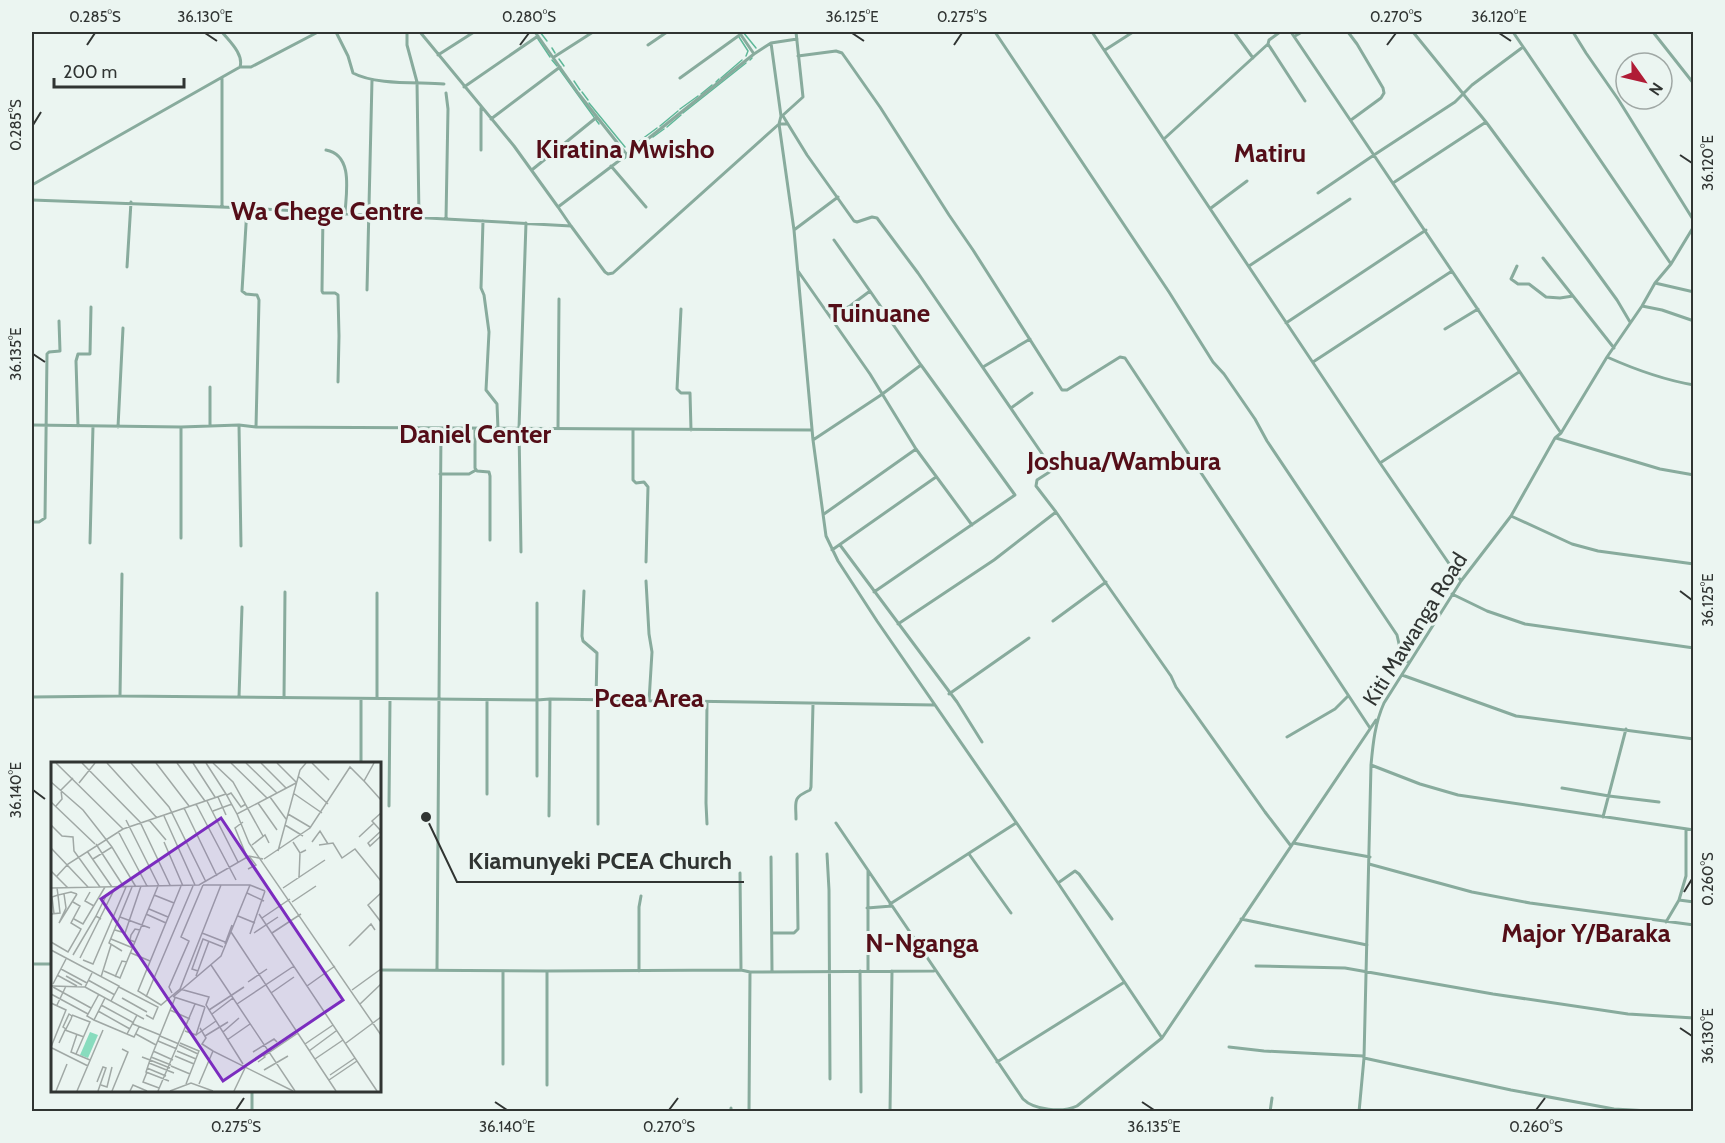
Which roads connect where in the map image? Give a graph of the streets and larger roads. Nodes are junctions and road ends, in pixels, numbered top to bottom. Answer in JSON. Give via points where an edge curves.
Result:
{"nodes":[{"id":1,"x":222,"y":32,"type":"edge"},
{"id":2,"x":318,"y":32,"type":"edge"},
{"id":3,"x":336,"y":32,"type":"edge"},
{"id":4,"x":407,"y":32,"type":"edge"},
{"id":5,"x":420,"y":32,"type":"edge"},
{"id":6,"x":474,"y":32,"type":"edge"},
{"id":7,"x":536,"y":32,"type":"edge"},
{"id":8,"x":592,"y":32,"type":"edge"},
{"id":9,"x":667,"y":32,"type":"edge"},
{"id":10,"x":796,"y":32,"type":"edge"},
{"id":11,"x":995,"y":32,"type":"edge"},
{"id":12,"x":1092,"y":32,"type":"edge"},
{"id":13,"x":1133,"y":32,"type":"edge"},
{"id":14,"x":1234,"y":32,"type":"edge"},
{"id":15,"x":1280,"y":32,"type":"edge"},
{"id":16,"x":1291,"y":32,"type":"edge"},
{"id":17,"x":1302,"y":32,"type":"edge"},
{"id":18,"x":1348,"y":32,"type":"edge"},
{"id":19,"x":1413,"y":32,"type":"edge"},
{"id":20,"x":1513,"y":32,"type":"edge"},
{"id":21,"x":1573,"y":32,"type":"edge"},
{"id":22,"x":1653,"y":32,"type":"edge"},
{"id":23,"x":740,"y":33,"type":"edge"},
{"id":24,"x":538,"y":36,"type":"junction"},
{"id":25,"x":1295,"y":36,"type":"junction"},
{"id":26,"x":797,"y":39,"type":"junction"},
{"id":27,"x":771,"y":43,"type":"junction"},
{"id":28,"x":1268,"y":44,"type":"junction"},
{"id":29,"x":648,"y":45,"type":"dead end"},
{"id":30,"x":1523,"y":47,"type":"junction"},
{"id":31,"x":1104,"y":51,"type":"junction"},
{"id":32,"x":754,"y":54,"type":"junction"},
{"id":33,"x":438,"y":56,"type":"junction"},
{"id":34,"x":798,"y":56,"type":"junction"},
{"id":35,"x":554,"y":57,"type":"junction"},
{"id":36,"x":1253,"y":58,"type":"junction"},
{"id":37,"x":240,"y":67,"type":"junction"},
{"id":38,"x":560,"y":67,"type":"junction"},
{"id":39,"x":222,"y":78,"type":"junction"},
{"id":40,"x":680,"y":78,"type":"dead end"},
{"id":41,"x":372,"y":80,"type":"junction"},
{"id":42,"x":417,"y":82,"type":"junction"},
{"id":43,"x":444,"y":84,"type":"dead end"},
{"id":44,"x":1694,"y":84,"type":"edge"},
{"id":45,"x":464,"y":87,"type":"junction"},
{"id":46,"x":446,"y":93,"type":"dead end"},
{"id":47,"x":1464,"y":93,"type":"junction"},
{"id":48,"x":1305,"y":101,"type":"dead end"},
{"id":49,"x":481,"y":106,"type":"junction"},
{"id":50,"x":782,"y":116,"type":"junction"},
{"id":51,"x":597,"y":117,"type":"junction"},
{"id":52,"x":491,"y":119,"type":"junction"},
{"id":53,"x":1351,"y":120,"type":"junction"},
{"id":54,"x":1486,"y":122,"type":"junction"},
{"id":55,"x":779,"y":124,"type":"junction"},
{"id":56,"x":787,"y":124,"type":"junction"},
{"id":57,"x":1165,"y":139,"type":"junction"},
{"id":58,"x":326,"y":150,"type":"dead end"},
{"id":59,"x":481,"y":150,"type":"dead end"},
{"id":60,"x":627,"y":155,"type":"junction"},
{"id":61,"x":1374,"y":155,"type":"junction"},
{"id":62,"x":611,"y":166,"type":"junction"},
{"id":63,"x":532,"y":169,"type":"junction"},
{"id":64,"x":1247,"y":181,"type":"dead end"},
{"id":65,"x":1393,"y":183,"type":"junction"},
{"id":66,"x":32,"y":185,"type":"edge"},
{"id":67,"x":1318,"y":193,"type":"dead end"},
{"id":68,"x":838,"y":197,"type":"junction"},
{"id":69,"x":1350,"y":199,"type":"dead end"},
{"id":70,"x":32,"y":200,"type":"edge"},
{"id":71,"x":131,"y":202,"type":"junction"},
{"id":72,"x":222,"y":207,"type":"junction"},
{"id":73,"x":558,"y":207,"type":"junction"},
{"id":74,"x":646,"y":207,"type":"dead end"},
{"id":75,"x":247,"y":208,"type":"junction"},
{"id":76,"x":1211,"y":208,"type":"junction"},
{"id":77,"x":323,"y":213,"type":"junction"},
{"id":78,"x":345,"y":214,"type":"junction"},
{"id":79,"x":370,"y":216,"type":"junction"},
{"id":80,"x":418,"y":217,"type":"junction"},
{"id":81,"x":446,"y":219,"type":"junction"},
{"id":82,"x":483,"y":221,"type":"junction"},
{"id":83,"x":1694,"y":221,"type":"edge"},
{"id":84,"x":526,"y":223,"type":"junction"},
{"id":85,"x":571,"y":226,"type":"junction"},
{"id":86,"x":1694,"y":226,"type":"edge"},
{"id":87,"x":794,"y":230,"type":"junction"},
{"id":88,"x":1426,"y":230,"type":"junction"},
{"id":89,"x":834,"y":240,"type":"dead end"},
{"id":90,"x":1543,"y":258,"type":"dead end"},
{"id":91,"x":1671,"y":264,"type":"junction"},
{"id":92,"x":1249,"y":266,"type":"junction"},
{"id":93,"x":1516,"y":266,"type":"dead end"},
{"id":94,"x":127,"y":267,"type":"dead end"},
{"id":95,"x":797,"y":270,"type":"junction"},
{"id":96,"x":1452,"y":271,"type":"junction"},
{"id":97,"x":1655,"y":283,"type":"junction"},
{"id":98,"x":367,"y":290,"type":"dead end"},
{"id":99,"x":870,"y":291,"type":"junction"},
{"id":100,"x":1694,"y":292,"type":"edge"},
{"id":101,"x":1574,"y":296,"type":"junction"},
{"id":102,"x":559,"y":299,"type":"dead end"},
{"id":103,"x":1642,"y":306,"type":"junction"},
{"id":104,"x":91,"y":308,"type":"dead end"},
{"id":105,"x":681,"y":309,"type":"dead end"},
{"id":106,"x":1478,"y":309,"type":"junction"},
{"id":107,"x":830,"y":316,"type":"junction"},
{"id":108,"x":59,"y":321,"type":"dead end"},
{"id":109,"x":1694,"y":321,"type":"edge"},
{"id":110,"x":1630,"y":322,"type":"junction"},
{"id":111,"x":1287,"y":323,"type":"junction"},
{"id":112,"x":123,"y":327,"type":"dead end"},
{"id":113,"x":1445,"y":329,"type":"dead end"},
{"id":114,"x":1030,"y":339,"type":"junction"},
{"id":115,"x":1614,"y":348,"type":"junction"},
{"id":116,"x":1607,"y":357,"type":"junction"},
{"id":117,"x":1312,"y":362,"type":"junction"},
{"id":118,"x":921,"y":365,"type":"junction"},
{"id":119,"x":983,"y":367,"type":"junction"},
{"id":120,"x":1520,"y":372,"type":"junction"},
{"id":121,"x":338,"y":382,"type":"dead end"},
{"id":122,"x":1694,"y":384,"type":"edge"},
{"id":123,"x":210,"y":387,"type":"dead end"},
{"id":124,"x":1032,"y":393,"type":"dead end"},
{"id":125,"x":881,"y":395,"type":"junction"},
{"id":126,"x":1011,"y":408,"type":"junction"},
{"id":127,"x":32,"y":425,"type":"edge"},
{"id":128,"x":239,"y":425,"type":"junction"},
{"id":129,"x":45,"y":426,"type":"junction"},
{"id":130,"x":78,"y":426,"type":"junction"},
{"id":131,"x":93,"y":426,"type":"junction"},
{"id":132,"x":210,"y":426,"type":"junction"},
{"id":133,"x":118,"y":427,"type":"junction"},
{"id":134,"x":181,"y":427,"type":"junction"},
{"id":135,"x":256,"y":427,"type":"junction"},
{"id":136,"x":519,"y":428,"type":"junction"},
{"id":137,"x":441,"y":429,"type":"junction"},
{"id":138,"x":475,"y":429,"type":"junction"},
{"id":139,"x":498,"y":429,"type":"junction"},
{"id":140,"x":558,"y":429,"type":"junction"},
{"id":141,"x":633,"y":430,"type":"junction"},
{"id":142,"x":692,"y":430,"type":"junction"},
{"id":143,"x":812,"y":430,"type":"junction"},
{"id":144,"x":1561,"y":433,"type":"junction"},
{"id":145,"x":1555,"y":438,"type":"junction"},
{"id":146,"x":813,"y":440,"type":"junction"},
{"id":147,"x":916,"y":449,"type":"junction"},
{"id":148,"x":1380,"y":463,"type":"junction"},
{"id":149,"x":476,"y":470,"type":"junction"},
{"id":150,"x":440,"y":474,"type":"junction"},
{"id":151,"x":1694,"y":475,"type":"edge"},
{"id":152,"x":936,"y":477,"type":"junction"},
{"id":153,"x":1056,"y":512,"type":"junction"},
{"id":154,"x":824,"y":514,"type":"junction"},
{"id":155,"x":1511,"y":516,"type":"junction"},
{"id":156,"x":32,"y":522,"type":"edge"},
{"id":157,"x":972,"y":525,"type":"junction"},
{"id":158,"x":181,"y":538,"type":"dead end"},
{"id":159,"x":490,"y":540,"type":"dead end"},
{"id":160,"x":90,"y":543,"type":"dead end"},
{"id":161,"x":840,"y":545,"type":"junction"},
{"id":162,"x":241,"y":546,"type":"dead end"},
{"id":163,"x":832,"y":550,"type":"junction"},
{"id":164,"x":521,"y":552,"type":"dead end"},
{"id":165,"x":646,"y":562,"type":"dead end"},
{"id":166,"x":1694,"y":564,"type":"edge"},
{"id":167,"x":122,"y":574,"type":"dead end"},
{"id":168,"x":646,"y":581,"type":"dead end"},
{"id":169,"x":1461,"y":581,"type":"junction"},
{"id":170,"x":1106,"y":582,"type":"junction"},
{"id":171,"x":584,"y":591,"type":"dead end"},
{"id":172,"x":285,"y":592,"type":"dead end"},
{"id":173,"x":874,"y":592,"type":"junction"},
{"id":174,"x":377,"y":593,"type":"dead end"},
{"id":175,"x":1452,"y":594,"type":"junction"},
{"id":176,"x":537,"y":603,"type":"dead end"},
{"id":177,"x":242,"y":608,"type":"dead end"},
{"id":178,"x":1053,"y":621,"type":"dead end"},
{"id":179,"x":898,"y":624,"type":"junction"},
{"id":180,"x":1029,"y":638,"type":"dead end"},
{"id":181,"x":1694,"y":648,"type":"edge"},
{"id":182,"x":1409,"y":663,"type":"junction"},
{"id":183,"x":1402,"y":675,"type":"junction"},
{"id":184,"x":949,"y":694,"type":"junction"},
{"id":185,"x":120,"y":696,"type":"junction"},
{"id":186,"x":1348,"y":696,"type":"junction"},
{"id":187,"x":32,"y":697,"type":"edge"},
{"id":188,"x":239,"y":697,"type":"junction"},
{"id":189,"x":284,"y":698,"type":"junction"},
{"id":190,"x":377,"y":698,"type":"junction"},
{"id":191,"x":361,"y":699,"type":"junction"},
{"id":192,"x":390,"y":699,"type":"junction"},
{"id":193,"x":440,"y":699,"type":"junction"},
{"id":194,"x":550,"y":699,"type":"junction"},
{"id":195,"x":487,"y":700,"type":"junction"},
{"id":196,"x":537,"y":700,"type":"junction"},
{"id":197,"x":597,"y":701,"type":"junction"},
{"id":198,"x":649,"y":701,"type":"junction"},
{"id":199,"x":707,"y":702,"type":"junction"},
{"id":200,"x":813,"y":704,"type":"junction"},
{"id":201,"x":934,"y":705,"type":"junction"},
{"id":202,"x":1378,"y":717,"type":"junction"},
{"id":203,"x":1370,"y":728,"type":"junction"},
{"id":204,"x":1626,"y":729,"type":"junction"},
{"id":205,"x":1287,"y":737,"type":"dead end"},
{"id":206,"x":1694,"y":740,"type":"edge"},
{"id":207,"x":982,"y":742,"type":"dead end"},
{"id":208,"x":361,"y":762,"type":"edge"},
{"id":209,"x":1371,"y":765,"type":"junction"},
{"id":210,"x":537,"y":776,"type":"dead end"},
{"id":211,"x":1562,"y":788,"type":"dead end"},
{"id":212,"x":487,"y":794,"type":"dead end"},
{"id":213,"x":1609,"y":796,"type":"junction"},
{"id":214,"x":1659,"y":802,"type":"dead end"},
{"id":215,"x":389,"y":806,"type":"dead end"},
{"id":216,"x":549,"y":816,"type":"dead end"},
{"id":217,"x":1603,"y":817,"type":"junction"},
{"id":218,"x":796,"y":819,"type":"dead end"},
{"id":219,"x":836,"y":823,"type":"dead end"},
{"id":220,"x":1016,"y":823,"type":"junction"},
{"id":221,"x":598,"y":824,"type":"dead end"},
{"id":222,"x":707,"y":824,"type":"dead end"},
{"id":223,"x":1686,"y":829,"type":"junction"},
{"id":224,"x":1694,"y":830,"type":"edge"},
{"id":225,"x":1292,"y":844,"type":"junction"},
{"id":226,"x":797,"y":854,"type":"dead end"},
{"id":227,"x":827,"y":854,"type":"dead end"},
{"id":228,"x":969,"y":854,"type":"junction"},
{"id":229,"x":771,"y":857,"type":"dead end"},
{"id":230,"x":1370,"y":857,"type":"junction"},
{"id":231,"x":1369,"y":864,"type":"junction"},
{"id":232,"x":868,"y":870,"type":"junction"},
{"id":233,"x":740,"y":873,"type":"dead end"},
{"id":234,"x":1058,"y":883,"type":"junction"},
{"id":235,"x":641,"y":896,"type":"dead end"},
{"id":236,"x":1678,"y":900,"type":"junction"},
{"id":237,"x":1694,"y":902,"type":"edge"},
{"id":238,"x":891,"y":905,"type":"junction"},
{"id":239,"x":867,"y":908,"type":"junction"},
{"id":240,"x":1011,"y":914,"type":"dead end"},
{"id":241,"x":1112,"y":919,"type":"dead end"},
{"id":242,"x":1241,"y":919,"type":"junction"},
{"id":243,"x":1666,"y":922,"type":"junction"},
{"id":244,"x":1694,"y":925,"type":"edge"},
{"id":245,"x":772,"y":933,"type":"junction"},
{"id":246,"x":1367,"y":945,"type":"junction"},
{"id":247,"x":32,"y":964,"type":"edge"},
{"id":248,"x":51,"y":964,"type":"edge"},
{"id":249,"x":1256,"y":966,"type":"dead end"},
{"id":250,"x":381,"y":970,"type":"edge"},
{"id":251,"x":437,"y":970,"type":"junction"},
{"id":252,"x":741,"y":970,"type":"junction"},
{"id":253,"x":829,"y":970,"type":"junction"},
{"id":254,"x":503,"y":971,"type":"junction"},
{"id":255,"x":547,"y":971,"type":"junction"},
{"id":256,"x":639,"y":971,"type":"junction"},
{"id":257,"x":772,"y":971,"type":"junction"},
{"id":258,"x":860,"y":971,"type":"junction"},
{"id":259,"x":867,"y":971,"type":"junction"},
{"id":260,"x":892,"y":971,"type":"junction"},
{"id":261,"x":934,"y":971,"type":"junction"},
{"id":262,"x":1366,"y":971,"type":"junction"},
{"id":263,"x":750,"y":972,"type":"junction"},
{"id":264,"x":1123,"y":982,"type":"junction"},
{"id":265,"x":1694,"y":1018,"type":"edge"},
{"id":266,"x":1162,"y":1038,"type":"junction"},
{"id":267,"x":1229,"y":1047,"type":"dead end"},
{"id":268,"x":1363,"y":1057,"type":"junction"},
{"id":269,"x":997,"y":1062,"type":"junction"},
{"id":270,"x":503,"y":1064,"type":"dead end"},
{"id":271,"x":830,"y":1079,"type":"dead end"},
{"id":272,"x":547,"y":1085,"type":"dead end"},
{"id":273,"x":252,"y":1092,"type":"edge"},
{"id":274,"x":861,"y":1092,"type":"dead end"},
{"id":275,"x":1272,"y":1098,"type":"dead end"},
{"id":276,"x":1052,"y":1110,"type":"edge"},
{"id":277,"x":252,"y":1112,"type":"edge"},
{"id":278,"x":748,"y":1112,"type":"edge"},
{"id":279,"x":890,"y":1112,"type":"edge"},
{"id":280,"x":1270,"y":1112,"type":"edge"},
{"id":281,"x":1359,"y":1112,"type":"edge"},
{"id":282,"x":1667,"y":1112,"type":"edge"}],
"edges":[{"from":1,"to":37,"type":"street","via":[[240,56]]},
{"from":2,"to":37,"type":"street","via":[[251,68]]},
{"from":3,"to":41,"type":"street","via":[[353,73]]},
{"from":4,"to":42,"type":"street","via":[[406,45]]},
{"from":5,"to":33,"type":"street"},
{"from":6,"to":33,"type":"street"},
{"from":7,"to":24,"type":"street"},
{"from":8,"to":35,"type":"street"},
{"from":9,"to":29,"type":"street"},
{"from":10,"to":26,"type":"street"},
{"from":11,"to":182,"type":"street","via":[[1398,635],[1402,657]]},
{"from":12,"to":31,"type":"street"},
{"from":13,"to":31,"type":"street"},
{"from":14,"to":36,"type":"street"},
{"from":15,"to":28,"type":"street"},
{"from":16,"to":25,"type":"street"},
{"from":17,"to":25,"type":"street"},
{"from":18,"to":53,"type":"street","via":[[1384,93]]},
{"from":19,"to":47,"type":"street"},
{"from":20,"to":30,"type":"street"},
{"from":21,"to":83,"type":"street"},
{"from":22,"to":44,"type":"street"},
{"from":23,"to":32,"type":"street"},
{"from":23,"to":40,"type":"street"},
{"from":24,"to":35,"type":"street"},
{"from":24,"to":45,"type":"street"},
{"from":25,"to":53,"type":"street"},
{"from":26,"to":27,"type":"street"},
{"from":26,"to":34,"type":"street"},
{"from":27,"to":32,"type":"street"},
{"from":27,"to":50,"type":"street"},
{"from":28,"to":36,"type":"street"},
{"from":28,"to":48,"type":"street"},
{"from":30,"to":47,"type":"street"},
{"from":30,"to":91,"type":"street"},
{"from":31,"to":57,"type":"street"},
{"from":32,"to":60,"type":"street"},
{"from":33,"to":45,"type":"street"},
{"from":34,"to":50,"type":"street","via":[[803,97]]},
{"from":34,"to":114,"type":"street","via":[[836,51],[847,60]]},
{"from":35,"to":38,"type":"street"},
{"from":36,"to":57,"type":"street"},
{"from":37,"to":39,"type":"street"},
{"from":38,"to":51,"type":"street"},
{"from":38,"to":52,"type":"street"},
{"from":39,"to":66,"type":"street"},
{"from":39,"to":72,"type":"street"},
{"from":41,"to":42,"type":"street"},
{"from":41,"to":79,"type":"street"},
{"from":42,"to":43,"type":"street"},
{"from":42,"to":80,"type":"street"},
{"from":45,"to":49,"type":"street"},
{"from":46,"to":81,"type":"street"},
{"from":47,"to":54,"type":"street"},
{"from":47,"to":61,"type":"street"},
{"from":49,"to":52,"type":"street"},
{"from":49,"to":59,"type":"street"},
{"from":50,"to":55,"type":"street"},
{"from":50,"to":56,"type":"street"},
{"from":51,"to":60,"type":"street"},
{"from":51,"to":63,"type":"street"},
{"from":52,"to":63,"type":"street"},
{"from":53,"to":61,"type":"street"},
{"from":54,"to":65,"type":"street"},
{"from":54,"to":110,"type":"street"},
{"from":55,"to":56,"type":"street"},
{"from":55,"to":85,"type":"street","via":[[613,273],[605,272]]},
{"from":55,"to":87,"type":"street"},
{"from":56,"to":68,"type":"street"},
{"from":57,"to":76,"type":"street"},
{"from":58,"to":78,"type":"street","via":[[334,152],[344,163]]},
{"from":60,"to":62,"type":"street"},
{"from":61,"to":65,"type":"street"},
{"from":61,"to":67,"type":"street"},
{"from":62,"to":73,"type":"street"},
{"from":62,"to":74,"type":"street"},
{"from":63,"to":73,"type":"street"},
{"from":64,"to":76,"type":"street"},
{"from":65,"to":88,"type":"street"},
{"from":68,"to":87,"type":"street"},
{"from":68,"to":119,"type":"street","via":[[854,221],[878,219]]},
{"from":69,"to":92,"type":"street"},
{"from":70,"to":71,"type":"street"},
{"from":71,"to":72,"type":"street"},
{"from":71,"to":94,"type":"street"},
{"from":72,"to":75,"type":"street"},
{"from":73,"to":85,"type":"street"},
{"from":75,"to":77,"type":"street"},
{"from":75,"to":135,"type":"street","via":[[242,291],[258,295],[259,300]]},
{"from":76,"to":92,"type":"street"},
{"from":77,"to":78,"type":"street"},
{"from":77,"to":121,"type":"street","via":[[321,291],[338,295]]},
{"from":78,"to":79,"type":"street"},
{"from":79,"to":80,"type":"street"},
{"from":79,"to":98,"type":"street"},
{"from":80,"to":81,"type":"street"},
{"from":81,"to":82,"type":"street"},
{"from":82,"to":84,"type":"street"},
{"from":82,"to":139,"type":"street","via":[[481,288],[489,332],[486,390],[497,404]]},
{"from":84,"to":85,"type":"street"},
{"from":84,"to":136,"type":"street"},
{"from":86,"to":91,"type":"street","name":"Kiti Mawanga Road"},
{"from":87,"to":95,"type":"street"},
{"from":88,"to":96,"type":"street"},
{"from":88,"to":111,"type":"street"},
{"from":89,"to":99,"type":"street"},
{"from":90,"to":101,"type":"street"},
{"from":91,"to":97,"type":"street","name":"Kiti Mawanga Road"},
{"from":92,"to":111,"type":"street"},
{"from":93,"to":101,"type":"street","via":[[1511,279],[1518,284],[1529,284],[1546,297]]},
{"from":95,"to":107,"type":"street"},
{"from":95,"to":143,"type":"street"},
{"from":96,"to":106,"type":"street"},
{"from":96,"to":117,"type":"street"},
{"from":97,"to":100,"type":"street"},
{"from":97,"to":103,"type":"street","name":"Kiti Mawanga Road"},
{"from":99,"to":107,"type":"street"},
{"from":99,"to":118,"type":"street"},
{"from":101,"to":115,"type":"street"},
{"from":102,"to":140,"type":"street"},
{"from":103,"to":109,"type":"street"},
{"from":103,"to":110,"type":"street","name":"Kiti Mawanga Road"},
{"from":104,"to":130,"type":"street","via":[[90,354],[78,354],[76,361]]},
{"from":105,"to":142,"type":"street","via":[[677,389],[690,393]]},
{"from":106,"to":113,"type":"street"},
{"from":106,"to":120,"type":"street"},
{"from":107,"to":125,"type":"street"},
{"from":108,"to":129,"type":"street","via":[[60,351],[47,354]]},
{"from":110,"to":115,"type":"street","name":"Kiti Mawanga Road"},
{"from":111,"to":117,"type":"street"},
{"from":112,"to":133,"type":"street"},
{"from":114,"to":119,"type":"street"},
{"from":114,"to":186,"type":"street","via":[[1065,391],[1120,357],[1125,358]]},
{"from":115,"to":116,"type":"street","name":"Kiti Mawanga Road"},
{"from":116,"to":122,"type":"street","via":[[1630,368]]},
{"from":116,"to":144,"type":"street","name":"Kiti Mawanga Road"},
{"from":117,"to":148,"type":"street"},
{"from":118,"to":125,"type":"street"},
{"from":118,"to":157,"type":"street","via":[[1015,495]]},
{"from":119,"to":126,"type":"street"},
{"from":120,"to":144,"type":"street"},
{"from":120,"to":148,"type":"street"},
{"from":123,"to":132,"type":"street"},
{"from":124,"to":126,"type":"street"},
{"from":125,"to":146,"type":"street"},
{"from":125,"to":147,"type":"street"},
{"from":126,"to":153,"type":"street","via":[[1047,461],[1050,471],[1037,480],[1036,486]]},
{"from":127,"to":129,"type":"street"},
{"from":128,"to":132,"type":"street"},
{"from":128,"to":135,"type":"street"},
{"from":128,"to":162,"type":"street"},
{"from":129,"to":130,"type":"street"},
{"from":129,"to":156,"type":"street","via":[[45,518]]},
{"from":130,"to":131,"type":"street"},
{"from":131,"to":133,"type":"street"},
{"from":131,"to":160,"type":"street"},
{"from":132,"to":134,"type":"street"},
{"from":133,"to":134,"type":"street"},
{"from":134,"to":158,"type":"street"},
{"from":135,"to":137,"type":"street"},
{"from":136,"to":139,"type":"street"},
{"from":136,"to":140,"type":"street"},
{"from":136,"to":164,"type":"street"},
{"from":137,"to":138,"type":"street"},
{"from":137,"to":150,"type":"street"},
{"from":138,"to":139,"type":"street"},
{"from":138,"to":149,"type":"street"},
{"from":140,"to":141,"type":"street"},
{"from":141,"to":142,"type":"street"},
{"from":141,"to":165,"type":"street","via":[[633,480],[648,487]]},
{"from":142,"to":143,"type":"street"},
{"from":143,"to":146,"type":"street"},
{"from":144,"to":145,"type":"street","name":"Kiti Mawanga Road"},
{"from":145,"to":151,"type":"street"},
{"from":145,"to":155,"type":"street","name":"Kiti Mawanga Road"},
{"from":146,"to":154,"type":"street"},
{"from":147,"to":152,"type":"street"},
{"from":147,"to":154,"type":"street"},
{"from":148,"to":169,"type":"street"},
{"from":149,"to":150,"type":"street","via":[[469,474]]},
{"from":149,"to":159,"type":"street","via":[[489,472]]},
{"from":150,"to":193,"type":"street"},
{"from":152,"to":157,"type":"street"},
{"from":152,"to":161,"type":"street"},
{"from":153,"to":170,"type":"street"},
{"from":153,"to":179,"type":"street"},
{"from":154,"to":163,"type":"street"},
{"from":155,"to":166,"type":"street","via":[[1572,544],[1598,551]]},
{"from":155,"to":169,"type":"street","name":"Kiti Mawanga Road"},
{"from":157,"to":173,"type":"street"},
{"from":161,"to":163,"type":"street"},
{"from":161,"to":173,"type":"street"},
{"from":163,"to":201,"type":"street"},
{"from":167,"to":185,"type":"street"},
{"from":168,"to":198,"type":"street","via":[[652,652]]},
{"from":169,"to":175,"type":"street","name":"Kiti Mawanga Road"},
{"from":170,"to":178,"type":"street"},
{"from":170,"to":225,"type":"street","via":[[1176,687]]},
{"from":171,"to":197,"type":"street","via":[[582,641],[597,653]]},
{"from":172,"to":189,"type":"street"},
{"from":173,"to":179,"type":"street"},
{"from":174,"to":190,"type":"street"},
{"from":175,"to":181,"type":"street","via":[[1525,624]]},
{"from":175,"to":182,"type":"street","name":"Kiti Mawanga Road"},
{"from":176,"to":196,"type":"street"},
{"from":177,"to":188,"type":"street"},
{"from":179,"to":184,"type":"street"},
{"from":180,"to":184,"type":"street"},
{"from":182,"to":183,"type":"street","name":"Kiti Mawanga Road"},
{"from":183,"to":202,"type":"street","name":"Kiti Mawanga Road"},
{"from":183,"to":204,"type":"street","via":[[1516,716]]},
{"from":184,"to":207,"type":"street"},
{"from":185,"to":187,"type":"street"},
{"from":185,"to":188,"type":"street"},
{"from":186,"to":203,"type":"street"},
{"from":186,"to":205,"type":"street","via":[[1335,709]]},
{"from":188,"to":189,"type":"street"},
{"from":189,"to":191,"type":"street"},
{"from":190,"to":191,"type":"street"},
{"from":190,"to":192,"type":"street"},
{"from":191,"to":208,"type":"street"},
{"from":192,"to":193,"type":"street"},
{"from":192,"to":215,"type":"street"},
{"from":193,"to":195,"type":"street"},
{"from":193,"to":251,"type":"street"},
{"from":194,"to":196,"type":"street"},
{"from":194,"to":197,"type":"street"},
{"from":194,"to":216,"type":"street"},
{"from":195,"to":196,"type":"street"},
{"from":195,"to":212,"type":"street"},
{"from":196,"to":210,"type":"street"},
{"from":197,"to":198,"type":"street"},
{"from":197,"to":221,"type":"street"},
{"from":198,"to":199,"type":"street"},
{"from":199,"to":200,"type":"street"},
{"from":199,"to":222,"type":"street"},
{"from":200,"to":201,"type":"street"},
{"from":200,"to":218,"type":"street","via":[[811,787],[798,796]]},
{"from":201,"to":220,"type":"street"},
{"from":202,"to":203,"type":"street"},
{"from":202,"to":209,"type":"street","name":"Kiti Mawanga Road"},
{"from":203,"to":225,"type":"street"},
{"from":204,"to":206,"type":"street"},
{"from":204,"to":213,"type":"street"},
{"from":209,"to":217,"type":"street","via":[[1458,795]]},
{"from":209,"to":230,"type":"street","name":"Kiti Mawanga Road"},
{"from":211,"to":213,"type":"street"},
{"from":213,"to":214,"type":"street"},
{"from":213,"to":217,"type":"street"},
{"from":217,"to":223,"type":"street"},
{"from":219,"to":232,"type":"street"},
{"from":220,"to":228,"type":"street"},
{"from":220,"to":234,"type":"street"},
{"from":223,"to":224,"type":"street"},
{"from":223,"to":236,"type":"street","via":[[1686,876]]},
{"from":225,"to":230,"type":"street"},
{"from":225,"to":242,"type":"street"},
{"from":226,"to":245,"type":"street","via":[[798,929],[794,933]]},
{"from":227,"to":253,"type":"street"},
{"from":228,"to":238,"type":"street"},
{"from":228,"to":240,"type":"street"},
{"from":229,"to":245,"type":"street"},
{"from":230,"to":231,"type":"street","name":"Kiti Mawanga Road"},
{"from":231,"to":243,"type":"street","via":[[1472,892]]},
{"from":231,"to":246,"type":"street","name":"Kiti Mawanga Road"},
{"from":232,"to":238,"type":"street"},
{"from":232,"to":239,"type":"street"},
{"from":233,"to":252,"type":"street"},
{"from":234,"to":241,"type":"street","via":[[1075,871]]},
{"from":234,"to":264,"type":"street"},
{"from":235,"to":256,"type":"street"},
{"from":236,"to":237,"type":"street"},
{"from":236,"to":243,"type":"street"},
{"from":238,"to":239,"type":"street"},
{"from":238,"to":261,"type":"street"},
{"from":239,"to":259,"type":"street"},
{"from":242,"to":246,"type":"street"},
{"from":242,"to":266,"type":"street"},
{"from":243,"to":244,"type":"street"},
{"from":245,"to":257,"type":"street"},
{"from":246,"to":262,"type":"street","name":"Kiti Mawanga Road"},
{"from":247,"to":248,"type":"street"},
{"from":249,"to":262,"type":"street"},
{"from":250,"to":251,"type":"street"},
{"from":251,"to":254,"type":"street"},
{"from":252,"to":256,"type":"street"},
{"from":252,"to":263,"type":"street"},
{"from":253,"to":257,"type":"street"},
{"from":253,"to":258,"type":"street"},
{"from":253,"to":271,"type":"street"},
{"from":254,"to":255,"type":"street"},
{"from":254,"to":270,"type":"street"},
{"from":255,"to":256,"type":"street"},
{"from":255,"to":272,"type":"street"},
{"from":257,"to":263,"type":"street"},
{"from":258,"to":259,"type":"street"},
{"from":258,"to":274,"type":"street"},
{"from":259,"to":260,"type":"street"},
{"from":260,"to":261,"type":"street"},
{"from":260,"to":279,"type":"street"},
{"from":261,"to":269,"type":"street"},
{"from":262,"to":265,"type":"street","via":[[1617,1012]]},
{"from":262,"to":268,"type":"street","name":"Kiti Mawanga Road"},
{"from":263,"to":278,"type":"street"},
{"from":264,"to":266,"type":"street"},
{"from":264,"to":269,"type":"street"},
{"from":266,"to":276,"type":"street","via":[[1077,1106]]},
{"from":267,"to":268,"type":"street"},
{"from":268,"to":281,"type":"street","name":"Kiti Mawanga Road"},
{"from":268,"to":282,"type":"street","via":[[1614,1109]]},
{"from":269,"to":276,"type":"street","via":[[1028,1104]]},
{"from":273,"to":277,"type":"street"},
{"from":275,"to":280,"type":"street"}]}
